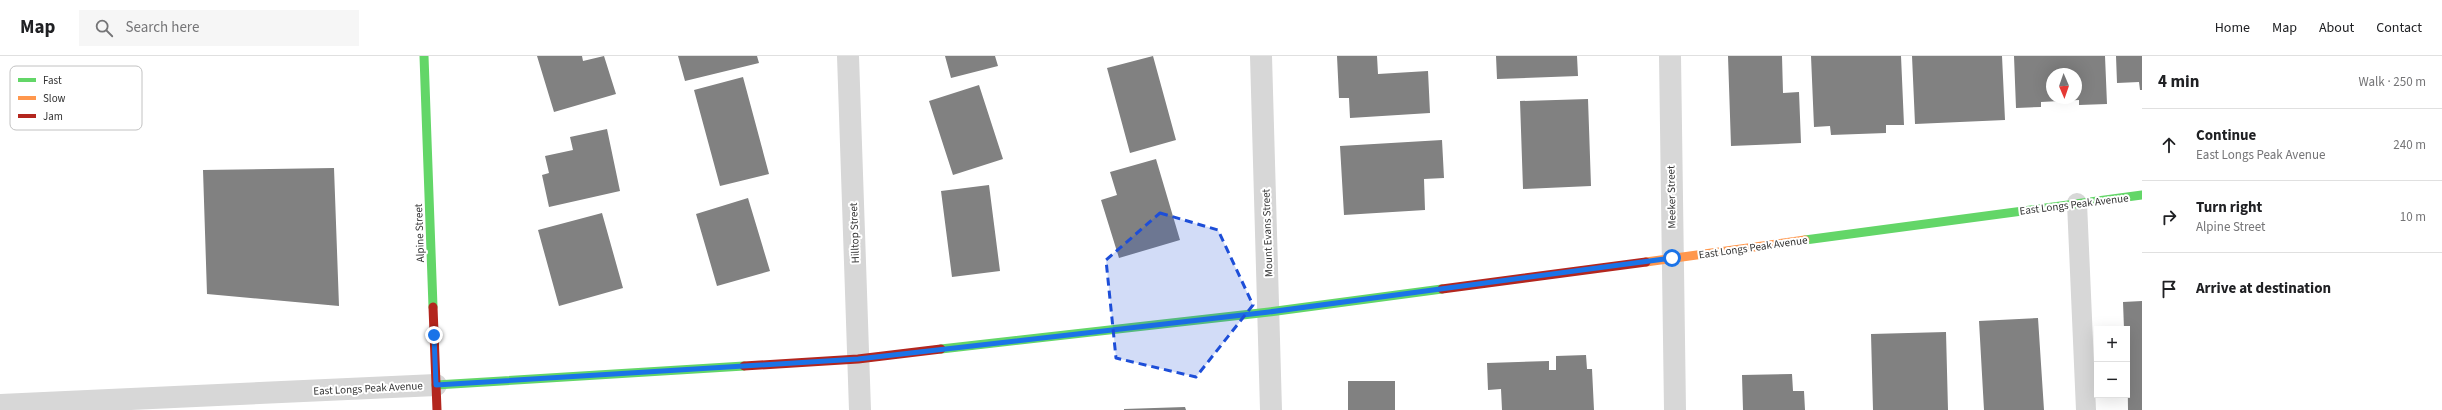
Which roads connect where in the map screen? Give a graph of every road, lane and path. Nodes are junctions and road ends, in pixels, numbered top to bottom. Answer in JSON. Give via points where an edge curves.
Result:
{"nodes":[{"id":1,"x":424,"y":56,"type":"edge"},
{"id":2,"x":848,"y":56,"type":"edge"},
{"id":3,"x":1261,"y":56,"type":"edge"},
{"id":4,"x":1670,"y":56,"type":"edge"},
{"id":5,"x":2142,"y":195,"type":"edge"},
{"id":6,"x":2077,"y":203,"type":"junction"},
{"id":7,"x":1672,"y":258,"type":"junction"},
{"id":8,"x":1269,"y":312,"type":"junction"},
{"id":9,"x":858,"y":359,"type":"junction"},
{"id":10,"x":436,"y":385,"type":"junction"},
{"id":11,"x":0,"y":405,"type":"edge"},
{"id":12,"x":437,"y":410,"type":"edge"},
{"id":13,"x":860,"y":410,"type":"edge"},
{"id":14,"x":1271,"y":410,"type":"edge"},
{"id":15,"x":1675,"y":410,"type":"edge"},
{"id":16,"x":2086,"y":410,"type":"edge"}],
"edges":[{"from":1,"to":10,"type":"street","name":"Alpine Street"},
{"from":2,"to":9,"type":"street","name":"Hilltop Street"},
{"from":3,"to":8,"type":"street","name":"Mount Evans Street"},
{"from":4,"to":7,"type":"street","name":"Meeker Street"},
{"from":5,"to":6,"type":"street","name":"East Longs Peak Avenue"},
{"from":6,"to":7,"type":"street","name":"East Longs Peak Avenue"},
{"from":6,"to":16,"type":"lane"},
{"from":7,"to":8,"type":"street","name":"East Longs Peak Avenue"},
{"from":7,"to":15,"type":"street","name":"Meeker Street"},
{"from":8,"to":9,"type":"street","name":"East Longs Peak Avenue"},
{"from":8,"to":14,"type":"street","name":"Mount Evans Street"},
{"from":9,"to":10,"type":"street","name":"East Longs Peak Avenue"},
{"from":9,"to":13,"type":"street","name":"Hilltop Street"},
{"from":10,"to":11,"type":"street","name":"East Longs Peak Avenue"},
{"from":10,"to":12,"type":"street","name":"Alpine Street"}]}
